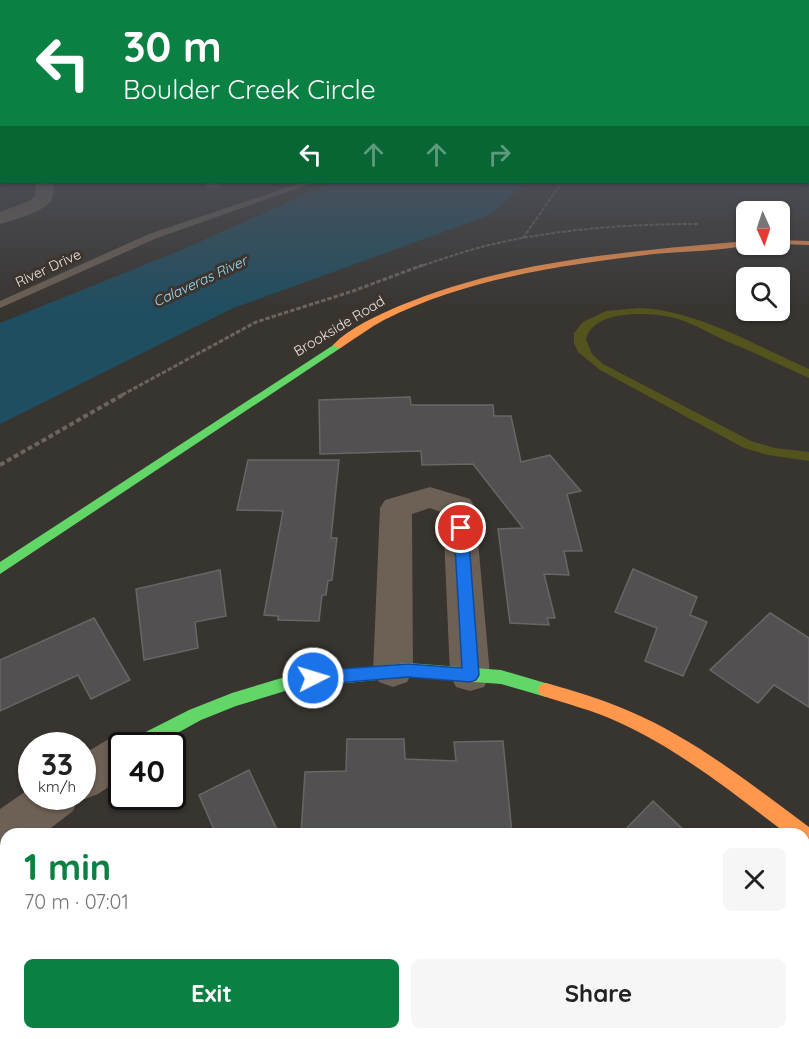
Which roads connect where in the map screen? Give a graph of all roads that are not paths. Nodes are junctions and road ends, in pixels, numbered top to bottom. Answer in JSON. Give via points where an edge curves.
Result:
{"nodes":[{"id":1,"x":219,"y":213,"type":"edge"},
{"id":2,"x":790,"y":242,"type":"edge"},
{"id":3,"x":809,"y":243,"type":"edge"},
{"id":4,"x":736,"y":244,"type":"edge"},
{"id":5,"x":0,"y":305,"type":"edge"},
{"id":6,"x":0,"y":569,"type":"edge"},
{"id":7,"x":393,"y":671,"type":"junction"},
{"id":8,"x":470,"y":675,"type":"junction"},
{"id":9,"x":161,"y":732,"type":"edge"},
{"id":10,"x":38,"y":810,"type":"edge"},
{"id":11,"x":13,"y":828,"type":"edge"},
{"id":12,"x":794,"y":828,"type":"edge"}],
"edges":[{"from":1,"to":5,"type":"lane","name":"River Drive","via":[[153,236]]},
{"from":2,"to":3,"type":"street"},
{"from":4,"to":6,"type":"street","name":"Brookside Road","via":[[644,252],[515,274],[444,292],[384,316]]},
{"from":7,"to":8,"type":"street"},
{"from":7,"to":8,"type":"street","via":[[396,508],[430,497],[459,507]]},
{"from":7,"to":9,"type":"street","via":[[284,684],[195,714]]},
{"from":8,"to":12,"type":"street","via":[[525,683],[596,705],[641,725],[724,774]]},
{"from":10,"to":11,"type":"street"}]}
